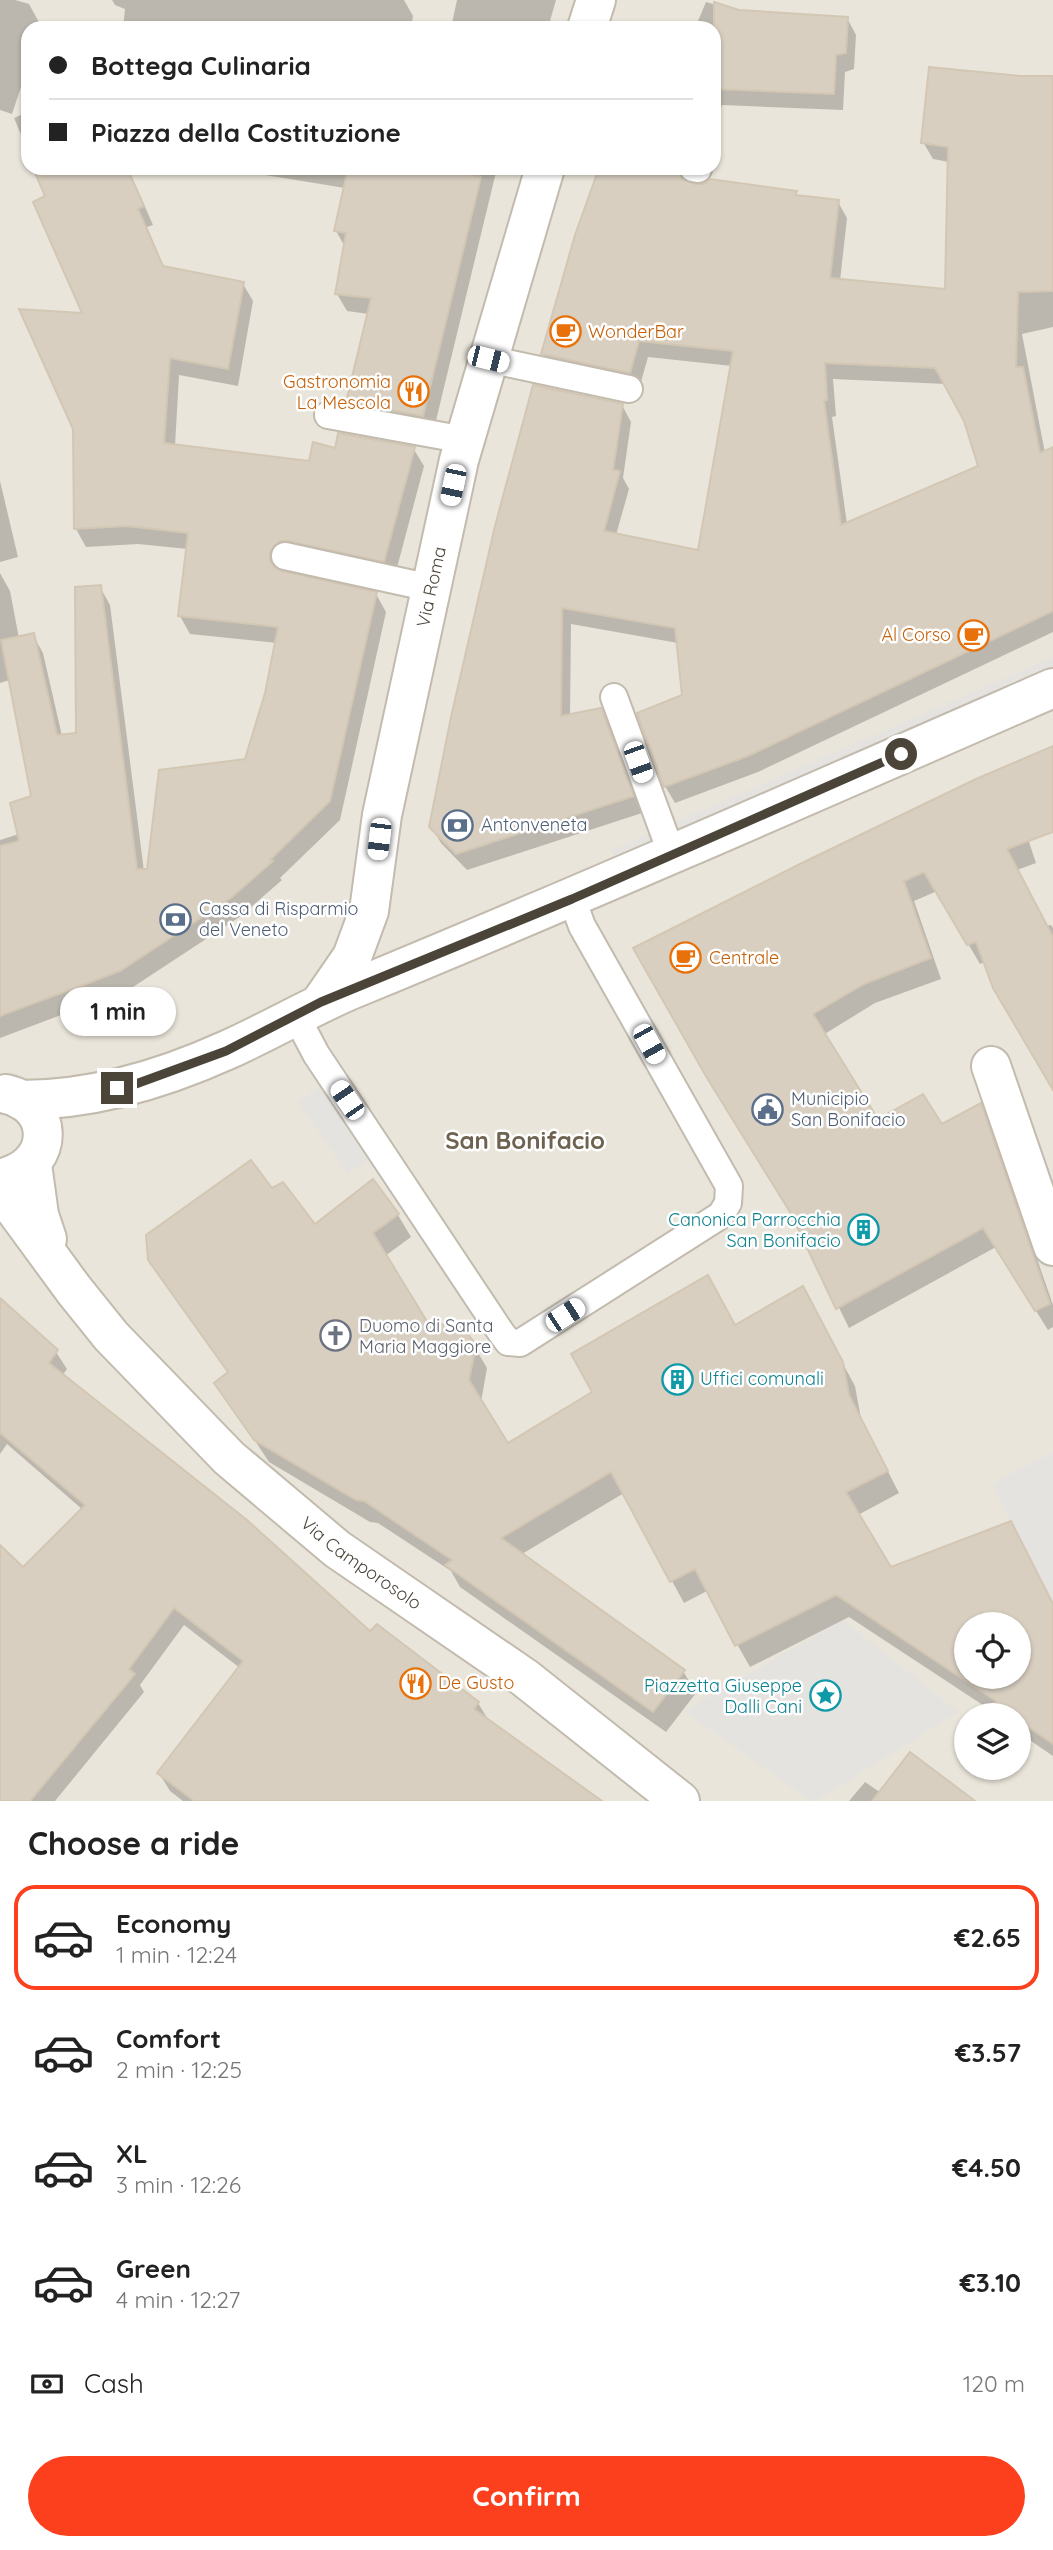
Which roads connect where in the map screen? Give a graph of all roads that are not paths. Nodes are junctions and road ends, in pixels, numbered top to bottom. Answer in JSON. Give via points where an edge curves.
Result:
{"nodes":[{"id":1,"x":543,"y":175,"type":"edge"},
{"id":2,"x":488,"y":359,"type":"junction"},
{"id":3,"x":629,"y":389,"type":"dead end"},
{"id":4,"x":328,"y":415,"type":"dead end"},
{"id":5,"x":465,"y":440,"type":"junction"},
{"id":6,"x":285,"y":556,"type":"dead end"},
{"id":7,"x":431,"y":588,"type":"junction"},
{"id":8,"x":1053,"y":688,"type":"edge"},
{"id":9,"x":614,"y":697,"type":"dead end"},
{"id":10,"x":672,"y":855,"type":"junction"},
{"id":11,"x":572,"y":899,"type":"junction"},
{"id":12,"x":309,"y":1009,"type":"junction"},
{"id":13,"x":991,"y":1066,"type":"dead end"},
{"id":14,"x":133,"y":1085,"type":"junction"},
{"id":15,"x":11,"y":1097,"type":"edge"},
{"id":16,"x":24,"y":1163,"type":"edge"},
{"id":17,"x":0,"y":1189,"type":"edge"},
{"id":18,"x":1053,"y":1246,"type":"edge"},
{"id":19,"x":74,"y":1290,"type":"junction"},
{"id":20,"x":680,"y":1801,"type":"edge"}],
"edges":[{"from":1,"to":2,"type":"street","name":"Via Roma"},
{"from":2,"to":3,"type":"lane"},
{"from":2,"to":5,"type":"street","name":"Via Roma"},
{"from":4,"to":5,"type":"lane"},
{"from":5,"to":7,"type":"street","name":"Via Roma"},
{"from":6,"to":7,"type":"lane"},
{"from":7,"to":12,"type":"street","name":"Via Roma","via":[[382,815],[369,911],[352,957]]},
{"from":8,"to":10,"type":"street"},
{"from":9,"to":10,"type":"lane"},
{"from":10,"to":11,"type":"street"},
{"from":11,"to":12,"type":"street"},
{"from":11,"to":12,"type":"lane","via":[[582,926],[729,1186],[728,1203],[721,1215],[520,1343],[508,1342],[500,1331],[316,1054]]},
{"from":12,"to":14,"type":"street","via":[[226,1051]]},
{"from":13,"to":18,"type":"street"},
{"from":14,"to":15,"type":"street","via":[[71,1097]]},
{"from":14,"to":16,"type":"street","via":[[72,1119]]},
{"from":15,"to":16,"type":"street","name":"Via Camporosolo","via":[[28,1103],[42,1126]]},
{"from":16,"to":19,"type":"street","name":"Via Camporosolo","via":[[59,1266]]},
{"from":17,"to":19,"type":"street","name":"Via Camporosolo"},
{"from":19,"to":20,"type":"street","name":"Via Camporosolo","via":[[111,1336],[229,1458],[337,1549],[526,1678]]}]}
